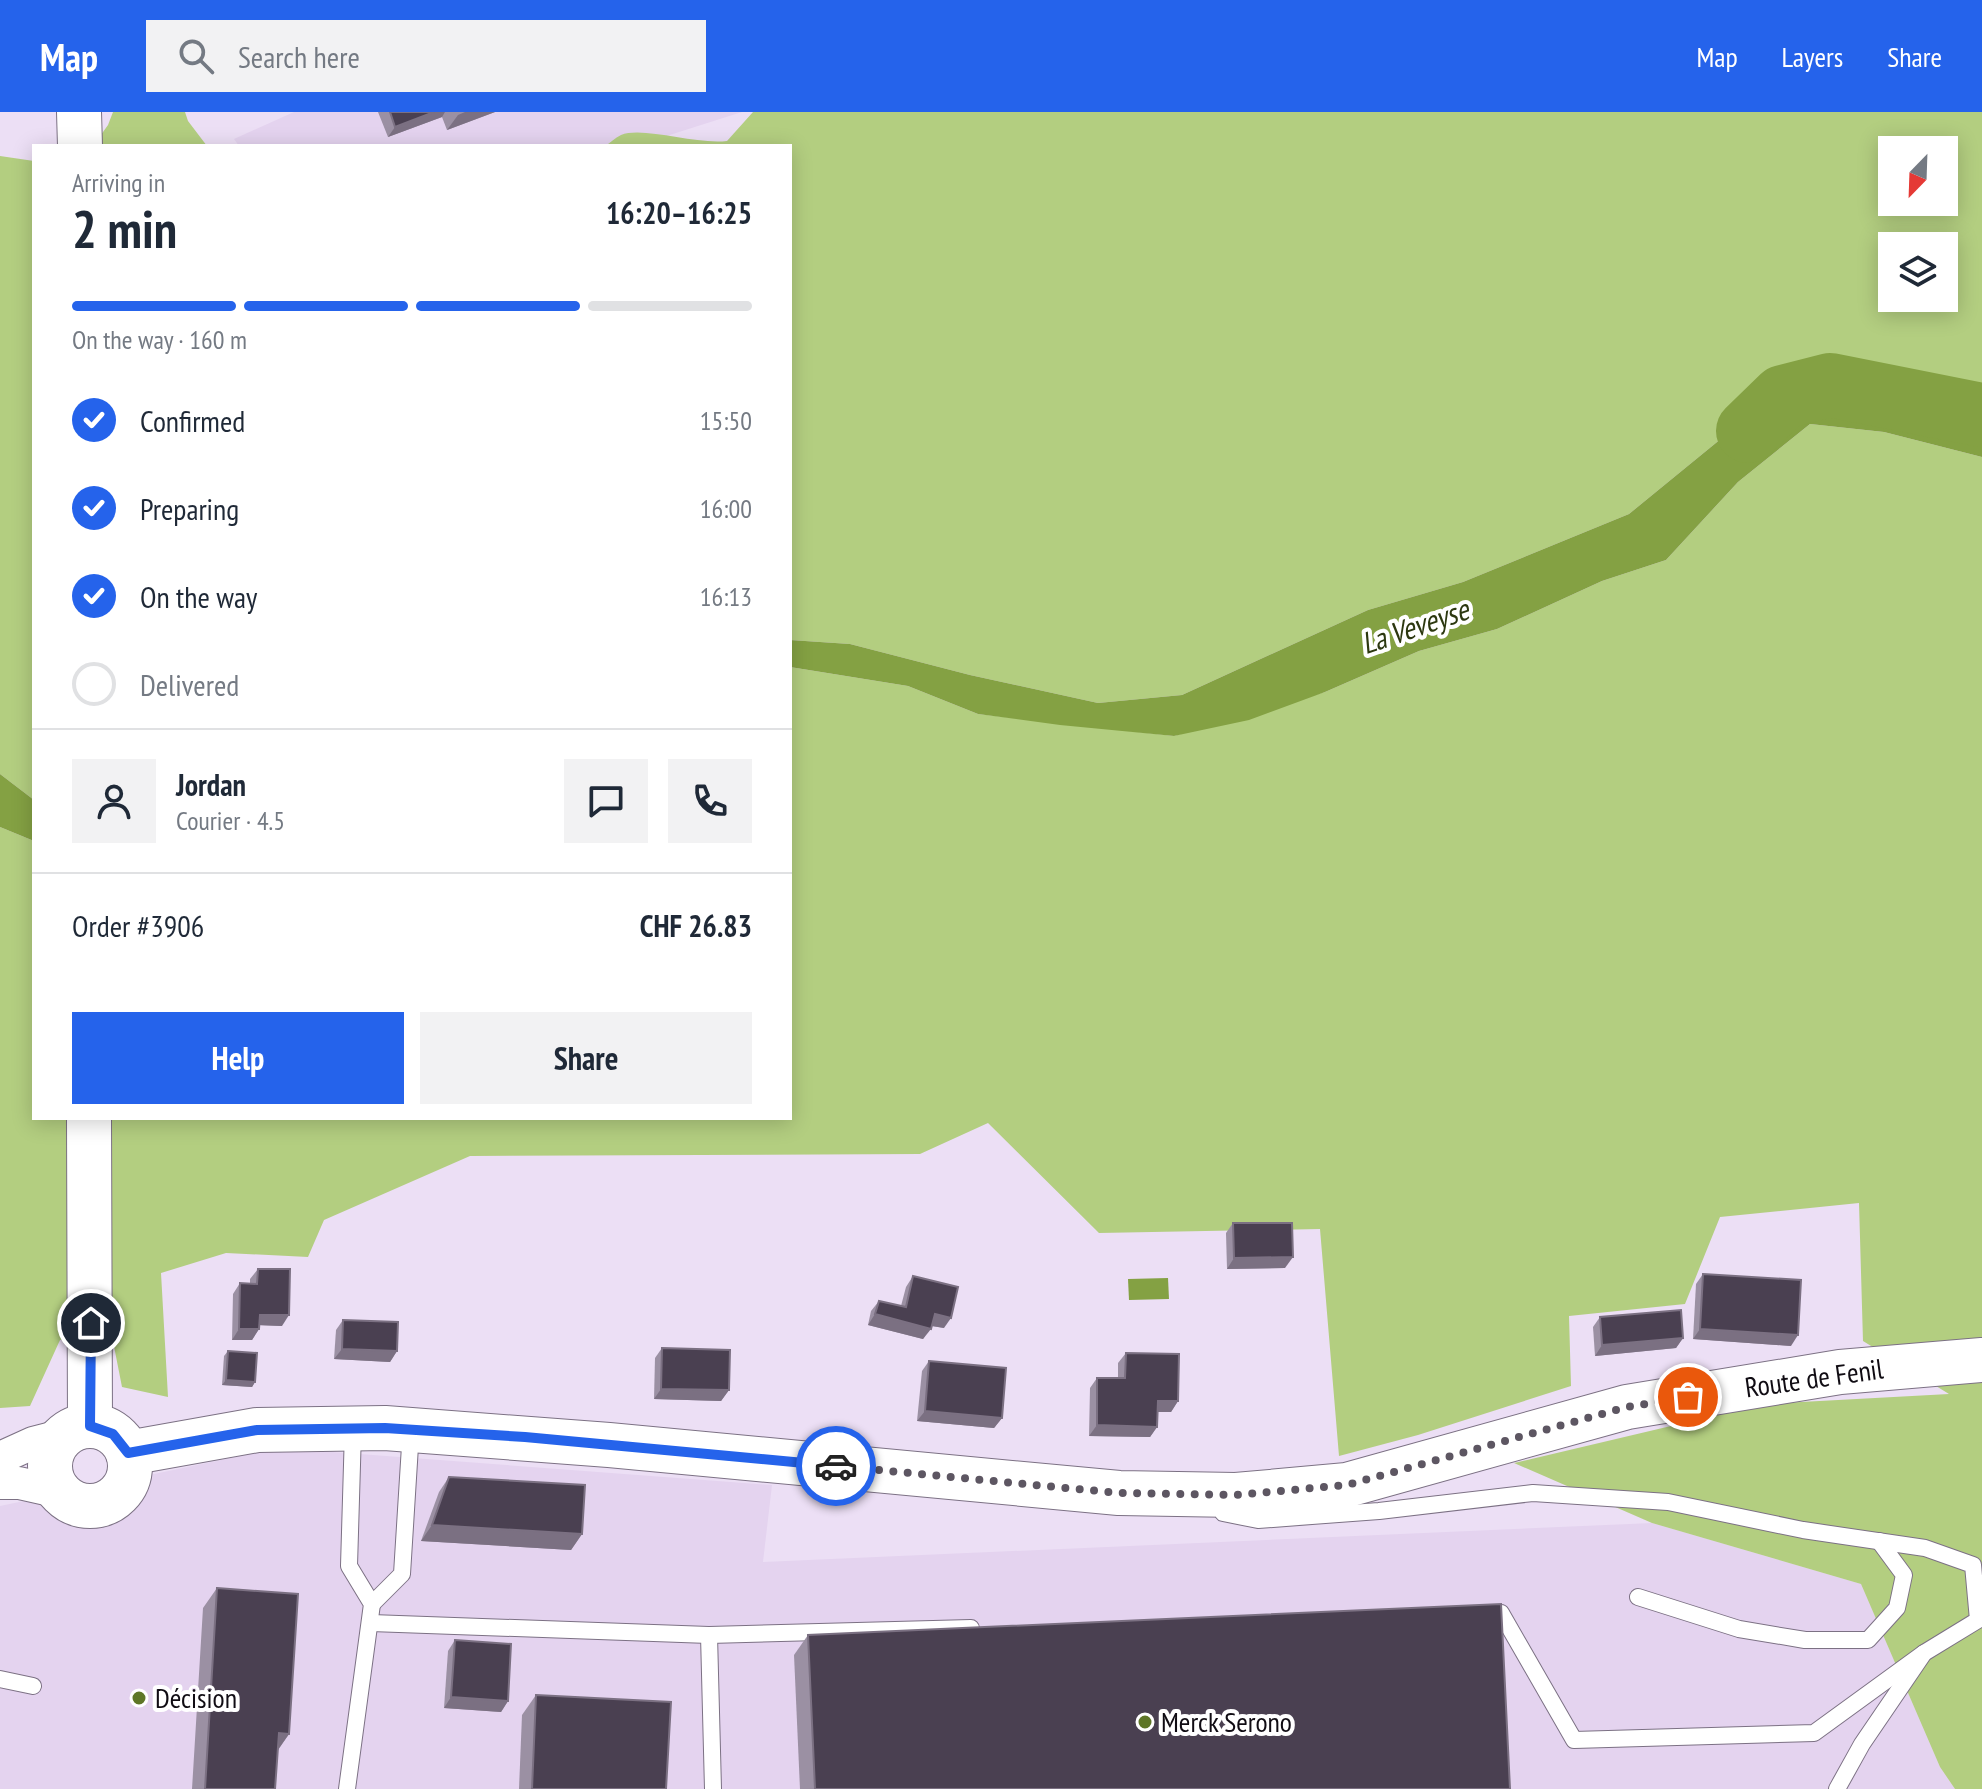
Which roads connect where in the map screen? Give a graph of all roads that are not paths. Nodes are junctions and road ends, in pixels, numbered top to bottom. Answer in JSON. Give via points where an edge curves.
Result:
{"nodes":[{"id":1,"x":79,"y":112,"type":"edge"},
{"id":2,"x":80,"y":144,"type":"edge"},
{"id":3,"x":89,"y":1120,"type":"edge"},
{"id":4,"x":1982,"y":1360,"type":"edge"},
{"id":5,"x":353,"y":1428,"type":"junction"},
{"id":6,"x":412,"y":1429,"type":"junction"},
{"id":7,"x":77,"y":1430,"type":"junction"},
{"id":8,"x":128,"y":1453,"type":"junction"},
{"id":9,"x":0,"y":1458,"type":"edge"},
{"id":10,"x":0,"y":1483,"type":"edge"},
{"id":11,"x":59,"y":1492,"type":"junction"},
{"id":12,"x":1119,"y":1493,"type":"junction"},
{"id":13,"x":1879,"y":1541,"type":"junction"},
{"id":14,"x":1638,"y":1597,"type":"dead end"},
{"id":15,"x":372,"y":1604,"type":"junction"},
{"id":16,"x":1469,"y":1614,"type":"edge"},
{"id":17,"x":371,"y":1623,"type":"junction"},
{"id":18,"x":994,"y":1627,"type":"edge"},
{"id":19,"x":709,"y":1635,"type":"junction"},
{"id":20,"x":1924,"y":1653,"type":"junction"},
{"id":21,"x":0,"y":1679,"type":"edge"},
{"id":22,"x":33,"y":1686,"type":"dead end"},
{"id":23,"x":347,"y":1789,"type":"edge"},
{"id":24,"x":713,"y":1789,"type":"edge"},
{"id":25,"x":1837,"y":1789,"type":"edge"}],
"edges":[{"from":1,"to":2,"type":"street"},
{"from":3,"to":7,"type":"street","via":[[91,1354]]},
{"from":4,"to":12,"type":"street","name":"Route de Fenil","via":[[1840,1372],[1627,1407],[1347,1485],[1236,1495]]},
{"from":5,"to":6,"type":"street","name":"Route de Fenil"},
{"from":5,"to":8,"type":"street","name":"Route de Fenil","via":[[257,1430]]},
{"from":5,"to":15,"type":"lane","via":[[349,1566]]},
{"from":6,"to":12,"type":"street","name":"Route de Fenil"},
{"from":6,"to":15,"type":"lane","via":[[402,1574]]},
{"from":7,"to":8,"type":"street","via":[[113,1434]]},
{"from":7,"to":9,"type":"street"},
{"from":7,"to":11,"type":"street","via":[[52,1452],[52,1479]]},
{"from":8,"to":11,"type":"street","via":[[128,1480],[111,1500],[86,1506]]},
{"from":10,"to":11,"type":"street"},
{"from":12,"to":13,"type":"lane","via":[[1258,1520],[1533,1493],[1668,1502]]},
{"from":13,"to":14,"type":"lane","via":[[1904,1575],[1897,1608],[1868,1640],[1805,1640],[1739,1629]]},
{"from":13,"to":20,"type":"lane","via":[[1925,1548],[1973,1565],[1978,1620]]},
{"from":15,"to":17,"type":"lane"},
{"from":16,"to":20,"type":"lane","via":[[1501,1613],[1574,1740],[1814,1733]]},
{"from":17,"to":19,"type":"lane"},
{"from":17,"to":23,"type":"lane"},
{"from":18,"to":19,"type":"lane"},
{"from":19,"to":24,"type":"lane"},
{"from":20,"to":25,"type":"lane"},
{"from":21,"to":22,"type":"lane"}]}
